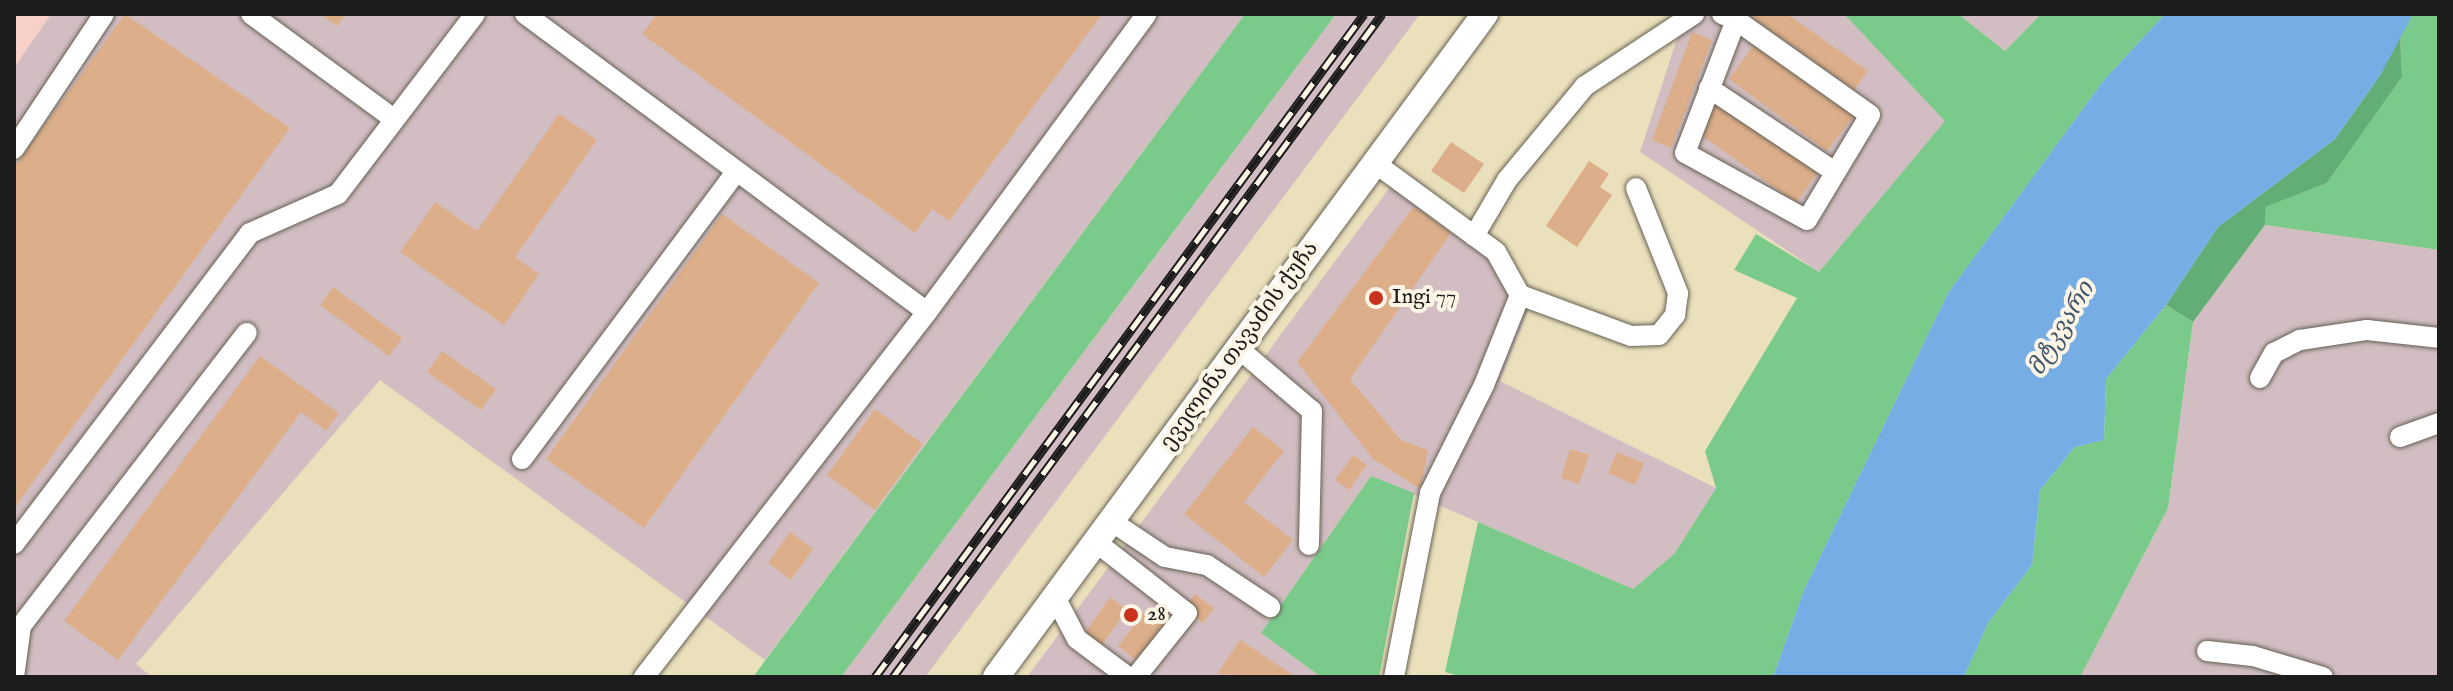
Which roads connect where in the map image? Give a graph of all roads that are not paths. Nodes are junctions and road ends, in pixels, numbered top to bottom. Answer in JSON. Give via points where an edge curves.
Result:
{"nodes":[{"id":1,"x":104,"y":14,"type":"edge"},
{"id":2,"x":251,"y":14,"type":"edge"},
{"id":3,"x":475,"y":14,"type":"edge"},
{"id":4,"x":525,"y":14,"type":"edge"},
{"id":5,"x":1147,"y":14,"type":"edge"},
{"id":6,"x":1485,"y":14,"type":"edge"},
{"id":7,"x":1694,"y":14,"type":"edge"},
{"id":8,"x":1729,"y":17,"type":"edge"},
{"id":9,"x":1709,"y":88,"type":"junction"},
{"id":10,"x":394,"y":119,"type":"junction"},
{"id":11,"x":14,"y":149,"type":"edge"},
{"id":12,"x":1375,"y":163,"type":"junction"},
{"id":13,"x":737,"y":171,"type":"junction"},
{"id":14,"x":1835,"y":172,"type":"junction"},
{"id":15,"x":1636,"y":188,"type":"dead end"},
{"id":16,"x":1474,"y":236,"type":"junction"},
{"id":17,"x":1520,"y":295,"type":"junction"},
{"id":18,"x":927,"y":312,"type":"junction"},
{"id":19,"x":247,"y":333,"type":"dead end"},
{"id":20,"x":2439,"y":338,"type":"edge"},
{"id":21,"x":1238,"y":348,"type":"junction"},
{"id":22,"x":2260,"y":378,"type":"dead end"},
{"id":23,"x":2439,"y":423,"type":"edge"},
{"id":24,"x":2400,"y":437,"type":"dead end"},
{"id":25,"x":522,"y":459,"type":"dead end"},
{"id":26,"x":1103,"y":532,"type":"junction"},
{"id":27,"x":14,"y":544,"type":"edge"},
{"id":28,"x":1309,"y":545,"type":"dead end"},
{"id":29,"x":1055,"y":597,"type":"junction"},
{"id":30,"x":1270,"y":607,"type":"dead end"},
{"id":31,"x":2207,"y":651,"type":"dead end"},
{"id":32,"x":14,"y":677,"type":"edge"},
{"id":33,"x":644,"y":677,"type":"edge"},
{"id":34,"x":996,"y":677,"type":"edge"},
{"id":35,"x":1128,"y":677,"type":"edge"},
{"id":36,"x":1136,"y":677,"type":"edge"},
{"id":37,"x":1394,"y":677,"type":"edge"},
{"id":38,"x":2323,"y":677,"type":"edge"}],
"edges":[{"from":1,"to":11,"type":"street"},
{"from":2,"to":10,"type":"street"},
{"from":3,"to":10,"type":"street"},
{"from":4,"to":13,"type":"street"},
{"from":5,"to":18,"type":"street"},
{"from":6,"to":12,"type":"main road","name":"ეველინა თავაძის ქუჩა"},
{"from":7,"to":16,"type":"street","via":[[1585,86],[1507,180]]},
{"from":8,"to":9,"type":"street"},
{"from":8,"to":14,"type":"street","via":[[1870,115]]},
{"from":9,"to":14,"type":"street"},
{"from":9,"to":14,"type":"street","via":[[1685,153],[1807,220]]},
{"from":10,"to":27,"type":"street","via":[[338,194],[250,233]]},
{"from":12,"to":16,"type":"street"},
{"from":12,"to":21,"type":"main road","name":"ეველინა თავაძის ქუჩა"},
{"from":13,"to":18,"type":"street"},
{"from":13,"to":25,"type":"street"},
{"from":15,"to":17,"type":"street","via":[[1678,293],[1675,315],[1659,335],[1631,336]]},
{"from":16,"to":17,"type":"street","via":[[1496,252]]},
{"from":17,"to":37,"type":"street","via":[[1484,385],[1430,493]]},
{"from":18,"to":33,"type":"street"},
{"from":19,"to":32,"type":"street","via":[[21,626]]},
{"from":20,"to":22,"type":"street","via":[[2367,330],[2300,340],[2274,353]]},
{"from":21,"to":26,"type":"main road","name":"ეველინა თავაძის ქუჩა"},
{"from":21,"to":28,"type":"street","via":[[1312,411]]},
{"from":23,"to":24,"type":"street"},
{"from":26,"to":29,"type":"main road","name":"ეველინა თავაძის ქუჩა"},
{"from":26,"to":30,"type":"street","via":[[1165,557],[1207,565]]},
{"from":26,"to":36,"type":"street","via":[[1187,613]]},
{"from":29,"to":34,"type":"main road","name":"ეველინა თავაძის ქუჩა"},
{"from":29,"to":35,"type":"street","via":[[1077,639]]},
{"from":31,"to":38,"type":"street","via":[[2253,656]]}]}
